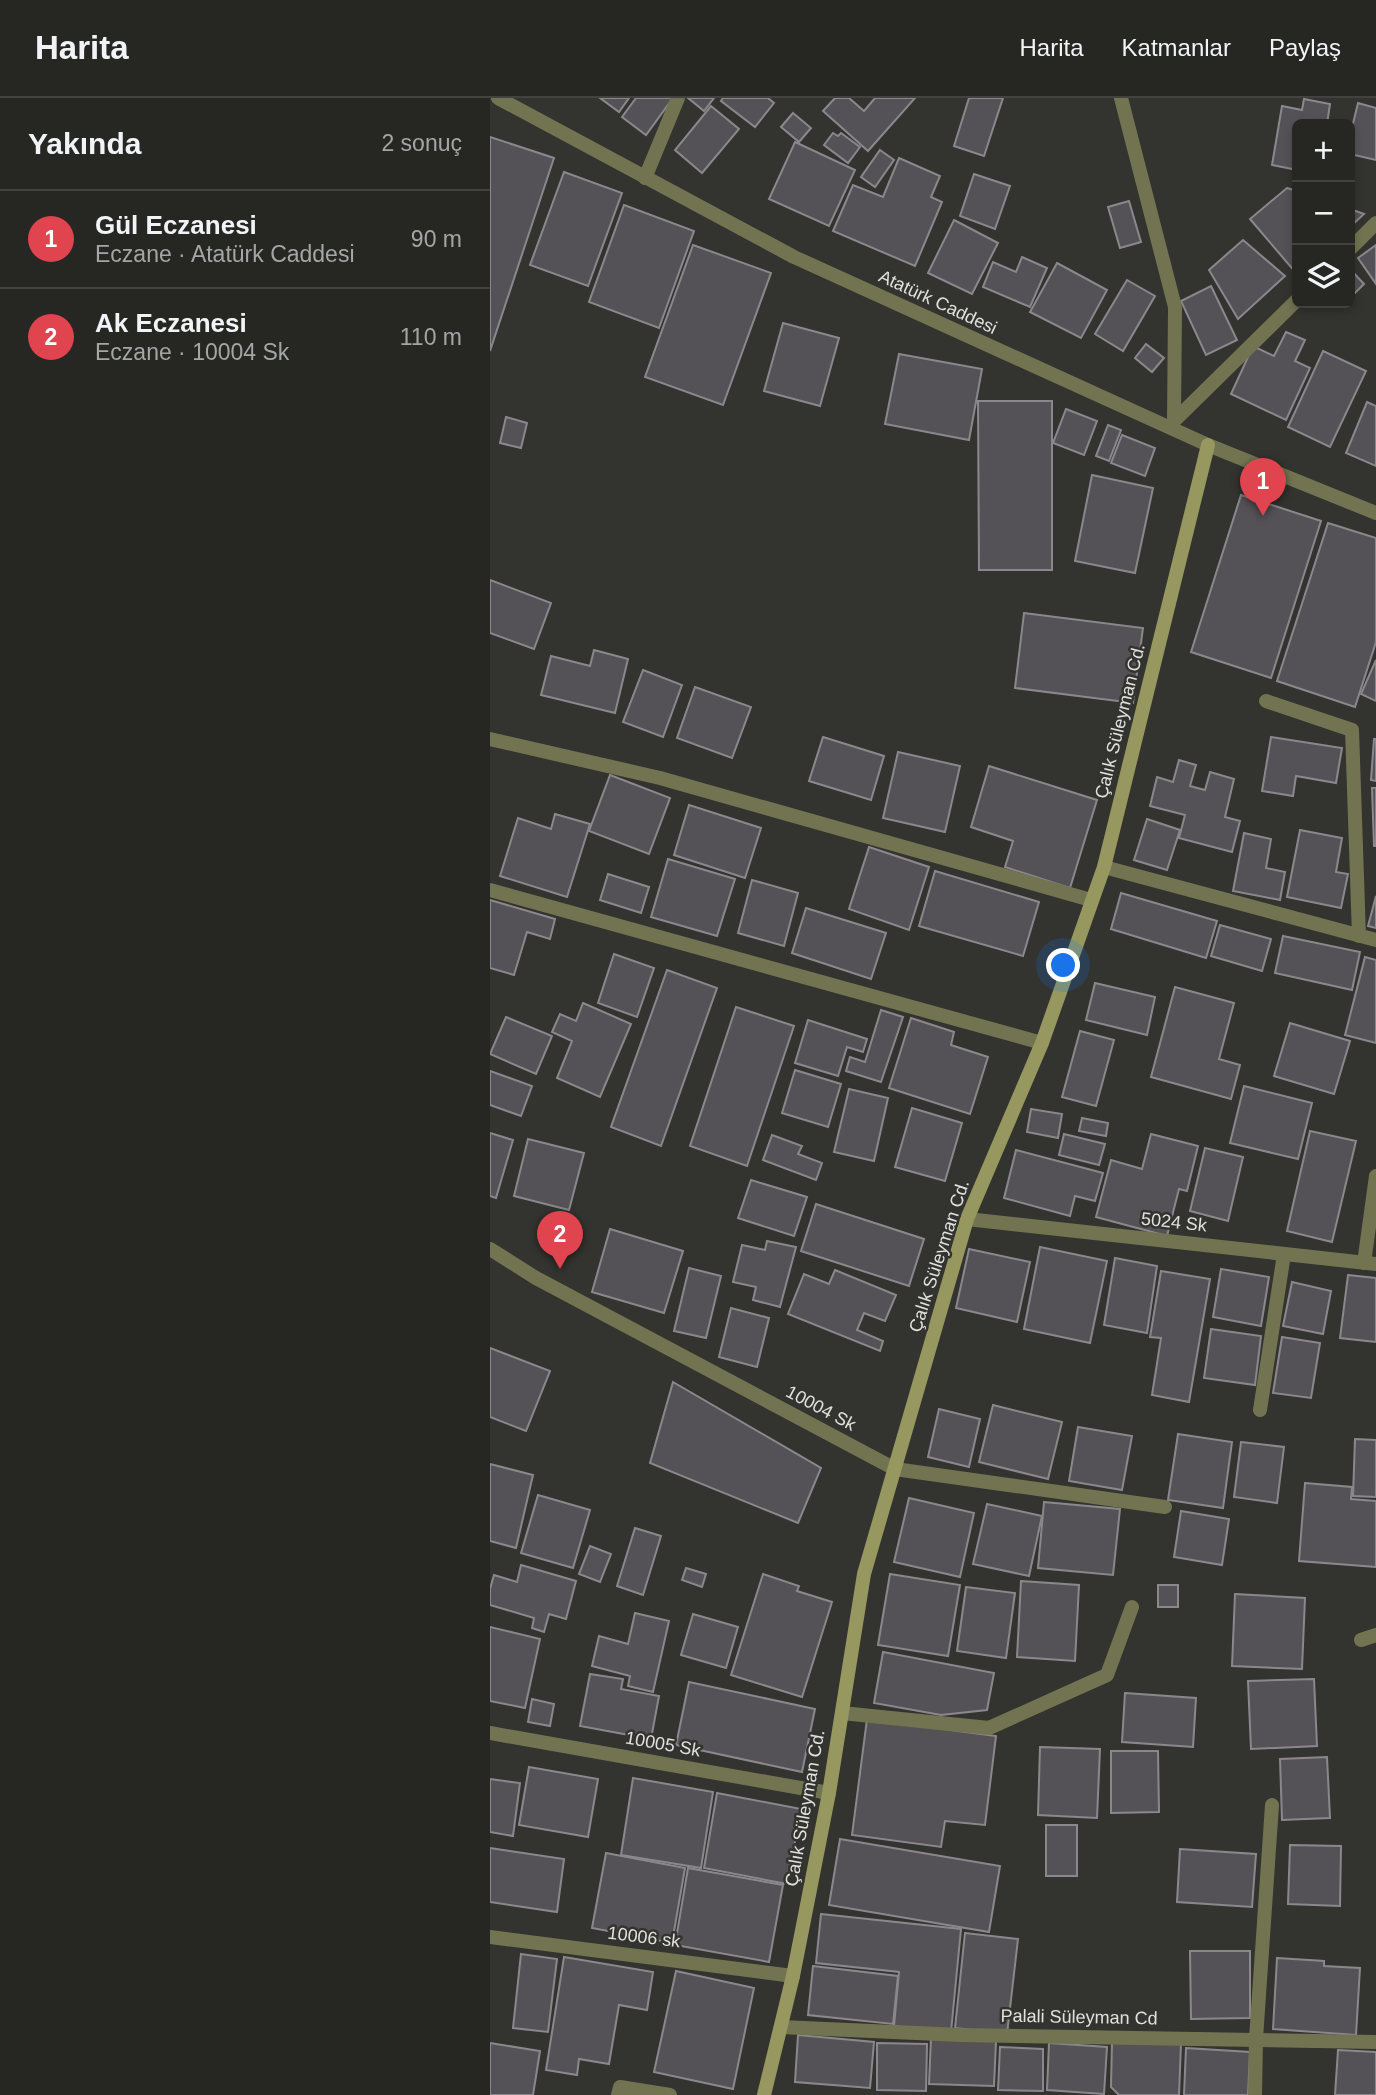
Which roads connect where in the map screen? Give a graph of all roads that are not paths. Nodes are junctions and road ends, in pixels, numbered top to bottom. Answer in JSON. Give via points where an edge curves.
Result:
{"nodes":[{"id":1,"x":498,"y":98,"type":"edge"},
{"id":2,"x":678,"y":98,"type":"edge"},
{"id":3,"x":1121,"y":98,"type":"edge"},
{"id":4,"x":645,"y":178,"type":"junction"},
{"id":5,"x":1376,"y":223,"type":"edge"},
{"id":6,"x":1354,"y":245,"type":"edge"},
{"id":7,"x":1292,"y":305,"type":"edge"},
{"id":8,"x":1173,"y":425,"type":"junction"},
{"id":9,"x":1208,"y":445,"type":"junction"},
{"id":10,"x":1376,"y":513,"type":"edge"},
{"id":11,"x":1266,"y":701,"type":"dead end"},
{"id":12,"x":490,"y":739,"type":"edge"},
{"id":13,"x":1104,"y":867,"type":"junction"},
{"id":14,"x":490,"y":890,"type":"edge"},
{"id":15,"x":1091,"y":900,"type":"junction"},
{"id":16,"x":1359,"y":936,"type":"junction"},
{"id":17,"x":1376,"y":940,"type":"edge"},
{"id":18,"x":1042,"y":1043,"type":"junction"},
{"id":19,"x":1376,"y":1176,"type":"edge"},
{"id":20,"x":968,"y":1219,"type":"junction"},
{"id":21,"x":490,"y":1249,"type":"edge"},
{"id":22,"x":1284,"y":1254,"type":"junction"},
{"id":23,"x":1370,"y":1263,"type":"edge"},
{"id":24,"x":1260,"y":1410,"type":"dead end"},
{"id":25,"x":895,"y":1469,"type":"junction"},
{"id":26,"x":1165,"y":1507,"type":"dead end"},
{"id":27,"x":1132,"y":1606,"type":"dead end"},
{"id":28,"x":1376,"y":1635,"type":"edge"},
{"id":29,"x":1361,"y":1640,"type":"dead end"},
{"id":30,"x":842,"y":1713,"type":"junction"},
{"id":31,"x":490,"y":1733,"type":"edge"},
{"id":32,"x":829,"y":1793,"type":"junction"},
{"id":33,"x":1272,"y":1805,"type":"dead end"},
{"id":34,"x":490,"y":1937,"type":"edge"},
{"id":35,"x":793,"y":1976,"type":"junction"},
{"id":36,"x":781,"y":2027,"type":"junction"},
{"id":37,"x":1256,"y":2039,"type":"junction"},
{"id":38,"x":1376,"y":2042,"type":"edge"},
{"id":39,"x":618,"y":2095,"type":"edge"},
{"id":40,"x":670,"y":2095,"type":"edge"},
{"id":41,"x":764,"y":2095,"type":"edge"},
{"id":42,"x":1255,"y":2095,"type":"edge"}],
"edges":[{"from":1,"to":4,"type":"street","name":"Atatürk Caddesi"},
{"from":2,"to":4,"type":"street"},
{"from":3,"to":8,"type":"street","via":[[1175,307]]},
{"from":4,"to":8,"type":"street","name":"Atatürk Caddesi","via":[[794,257]]},
{"from":5,"to":6,"type":"street"},
{"from":7,"to":8,"type":"street"},
{"from":8,"to":9,"type":"street","name":"Atatürk Caddesi"},
{"from":9,"to":10,"type":"street","name":"Atatürk Caddesi"},
{"from":9,"to":13,"type":"main road","name":"Çalık Süleyman Cd."},
{"from":11,"to":16,"type":"street","via":[[1352,730]]},
{"from":12,"to":15,"type":"street","via":[[660,778]]},
{"from":13,"to":15,"type":"main road","name":"Çalık Süleyman Cd."},
{"from":13,"to":16,"type":"street"},
{"from":14,"to":18,"type":"street"},
{"from":15,"to":18,"type":"main road","name":"Çalık Süleyman Cd."},
{"from":16,"to":17,"type":"street"},
{"from":18,"to":20,"type":"main road","name":"Çalık Süleyman Cd."},
{"from":19,"to":23,"type":"street"},
{"from":20,"to":22,"type":"street","name":"5024 Sk"},
{"from":20,"to":25,"type":"main road","name":"Çalık Süleyman Cd."},
{"from":21,"to":25,"type":"street","name":"10004 Sk","via":[[536,1278]]},
{"from":22,"to":23,"type":"street","name":"5024 Sk"},
{"from":22,"to":24,"type":"street"},
{"from":25,"to":26,"type":"street","name":"10004 Sk"},
{"from":25,"to":30,"type":"main road","name":"Çalık Süleyman Cd.","via":[[864,1574]]},
{"from":27,"to":30,"type":"street","via":[[1107,1675],[989,1728]]},
{"from":28,"to":29,"type":"street"},
{"from":30,"to":32,"type":"main road","name":"Çalık Süleyman Cd."},
{"from":31,"to":32,"type":"street","name":"10005 Sk"},
{"from":32,"to":35,"type":"main road","name":"Çalık Süleyman Cd."},
{"from":33,"to":37,"type":"street"},
{"from":34,"to":35,"type":"street","name":"10006 sk"},
{"from":35,"to":36,"type":"main road","name":"Çalık Süleyman Cd."},
{"from":36,"to":37,"type":"street","name":"Palali Süleyman Cd"},
{"from":36,"to":41,"type":"main road","name":"Çalık Süleyman Cd."},
{"from":37,"to":38,"type":"street","name":"Palali Süleyman Cd"},
{"from":37,"to":42,"type":"street"},
{"from":39,"to":40,"type":"street","via":[[620,2087]]}]}
